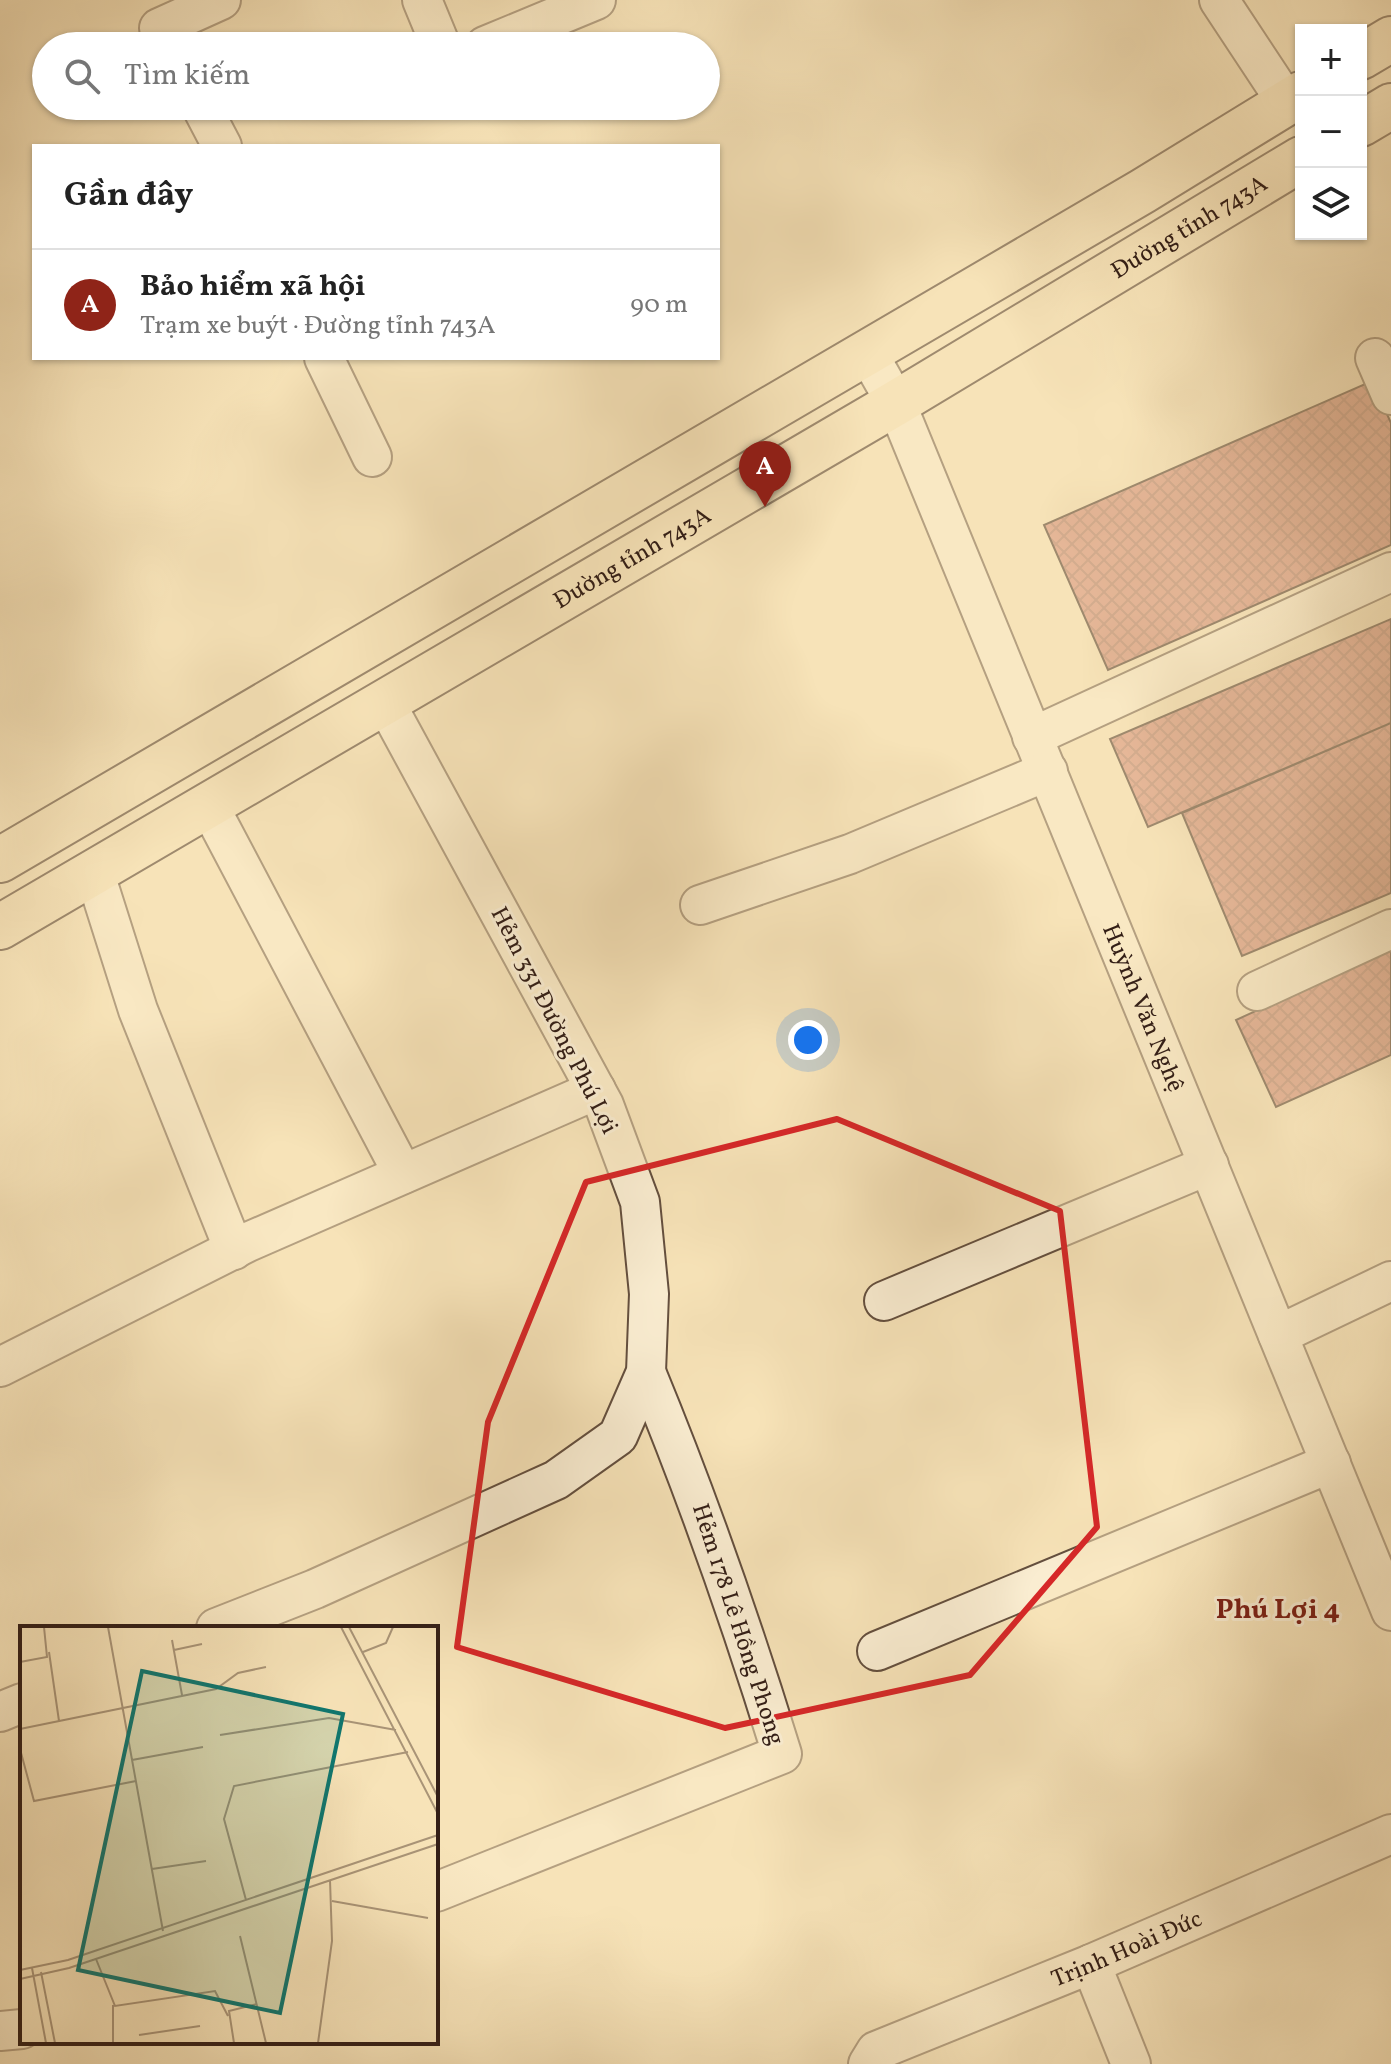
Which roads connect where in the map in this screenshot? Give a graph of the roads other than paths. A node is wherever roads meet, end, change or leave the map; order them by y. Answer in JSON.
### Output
{"nodes":[{"id":1,"x":221,"y":0,"type":"edge"},
{"id":2,"x":422,"y":0,"type":"edge"},
{"id":3,"x":596,"y":0,"type":"edge"},
{"id":4,"x":1219,"y":0,"type":"edge"},
{"id":5,"x":158,"y":25,"type":"edge"},
{"id":6,"x":435,"y":32,"type":"edge"},
{"id":7,"x":519,"y":32,"type":"edge"},
{"id":8,"x":1391,"y":39,"type":"edge"},
{"id":9,"x":1367,"y":53,"type":"edge"},
{"id":10,"x":1294,"y":98,"type":"edge"},
{"id":11,"x":1391,"y":106,"type":"edge"},
{"id":12,"x":208,"y":120,"type":"edge"},
{"id":13,"x":1367,"y":120,"type":"edge"},
{"id":14,"x":221,"y":144,"type":"edge"},
{"id":15,"x":1295,"y":163,"type":"edge"},
{"id":16,"x":867,"y":352,"type":"junction"},
{"id":17,"x":1375,"y":358,"type":"dead end"},
{"id":18,"x":325,"y":360,"type":"edge"},
{"id":19,"x":1391,"y":395,"type":"edge"},
{"id":20,"x":896,"y":403,"type":"junction"},
{"id":21,"x":372,"y":457,"type":"dead end"},
{"id":22,"x":1391,"y":572,"type":"edge"},
{"id":23,"x":385,"y":702,"type":"junction"},
{"id":24,"x":1032,"y":737,"type":"junction"},
{"id":25,"x":1048,"y":771,"type":"junction"},
{"id":26,"x":208,"y":804,"type":"junction"},
{"id":27,"x":0,"y":860,"type":"edge"},
{"id":28,"x":94,"y":871,"type":"junction"},
{"id":29,"x":700,"y":905,"type":"dead end"},
{"id":30,"x":0,"y":927,"type":"edge"},
{"id":31,"x":1391,"y":929,"type":"edge"},
{"id":32,"x":1257,"y":991,"type":"dead end"},
{"id":33,"x":596,"y":1090,"type":"junction"},
{"id":34,"x":1209,"y":1165,"type":"junction"},
{"id":35,"x":403,"y":1174,"type":"junction"},
{"id":36,"x":234,"y":1250,"type":"junction"},
{"id":37,"x":1391,"y":1281,"type":"edge"},
{"id":38,"x":884,"y":1301,"type":"dead end"},
{"id":39,"x":1278,"y":1335,"type":"junction"},
{"id":40,"x":0,"y":1367,"type":"edge"},
{"id":41,"x":646,"y":1372,"type":"junction"},
{"id":42,"x":1331,"y":1463,"type":"junction"},
{"id":43,"x":1391,"y":1611,"type":"edge"},
{"id":44,"x":221,"y":1626,"type":"edge"},
{"id":45,"x":877,"y":1651,"type":"dead end"},
{"id":46,"x":20,"y":1704,"type":"edge"},
{"id":47,"x":0,"y":1712,"type":"edge"},
{"id":48,"x":1391,"y":1834,"type":"edge"},
{"id":49,"x":438,"y":1891,"type":"edge"},
{"id":50,"x":1091,"y":1964,"type":"junction"},
{"id":51,"x":20,"y":2029,"type":"edge"},
{"id":52,"x":0,"y":2031,"type":"edge"},
{"id":53,"x":868,"y":2064,"type":"edge"},
{"id":54,"x":1131,"y":2064,"type":"edge"}],
"edges":[{"from":1,"to":5,"type":"street"},
{"from":2,"to":6,"type":"street"},
{"from":3,"to":7,"type":"street"},
{"from":4,"to":10,"type":"street"},
{"from":8,"to":9,"type":"main road"},
{"from":10,"to":16,"type":"main road"},
{"from":11,"to":13,"type":"main road"},
{"from":12,"to":14,"type":"street"},
{"from":15,"to":20,"type":"main road","name":"Đường tỉnh 743A"},
{"from":16,"to":20,"type":"street","name":"Huỳnh Văn Nghệ"},
{"from":16,"to":27,"type":"main road"},
{"from":17,"to":19,"type":"street"},
{"from":18,"to":21,"type":"street"},
{"from":20,"to":23,"type":"main road","name":"Đường tỉnh 743A"},
{"from":20,"to":24,"type":"street","name":"Huỳnh Văn Nghệ"},
{"from":22,"to":24,"type":"street"},
{"from":23,"to":26,"type":"main road","name":"Đường tỉnh 743A"},
{"from":23,"to":33,"type":"street","name":"Hẻm 331 Đường Phú Lợi"},
{"from":24,"to":25,"type":"street","name":"Huỳnh Văn Nghệ"},
{"from":25,"to":29,"type":"street"},
{"from":25,"to":34,"type":"street","name":"Huỳnh Văn Nghệ"},
{"from":26,"to":28,"type":"main road","name":"Đường tỉnh 743A"},
{"from":26,"to":35,"type":"street"},
{"from":28,"to":30,"type":"main road","name":"Đường tỉnh 743A"},
{"from":28,"to":36,"type":"street"},
{"from":31,"to":32,"type":"street"},
{"from":33,"to":35,"type":"street"},
{"from":33,"to":41,"type":"street","name":"Hẻm 331 Đường Phú Lợi"},
{"from":34,"to":38,"type":"street"},
{"from":34,"to":39,"type":"street","name":"Huỳnh Văn Nghệ"},
{"from":35,"to":36,"type":"street"},
{"from":36,"to":40,"type":"street"},
{"from":37,"to":39,"type":"street"},
{"from":39,"to":42,"type":"street","name":"Huỳnh Văn Nghệ"},
{"from":41,"to":44,"type":"street","name":"Hẻm 331 Đường Phú Lợi"},
{"from":41,"to":49,"type":"street","name":"Hẻm 178 Lê Hồng Phong"},
{"from":42,"to":43,"type":"street","name":"Huỳnh Văn Nghệ"},
{"from":42,"to":45,"type":"street"},
{"from":46,"to":47,"type":"street"},
{"from":48,"to":50,"type":"street","name":"Trịnh Hoài Đức"},
{"from":50,"to":53,"type":"street","name":"Trịnh Hoài Đức"},
{"from":50,"to":54,"type":"street"},
{"from":51,"to":52,"type":"street"}]}
